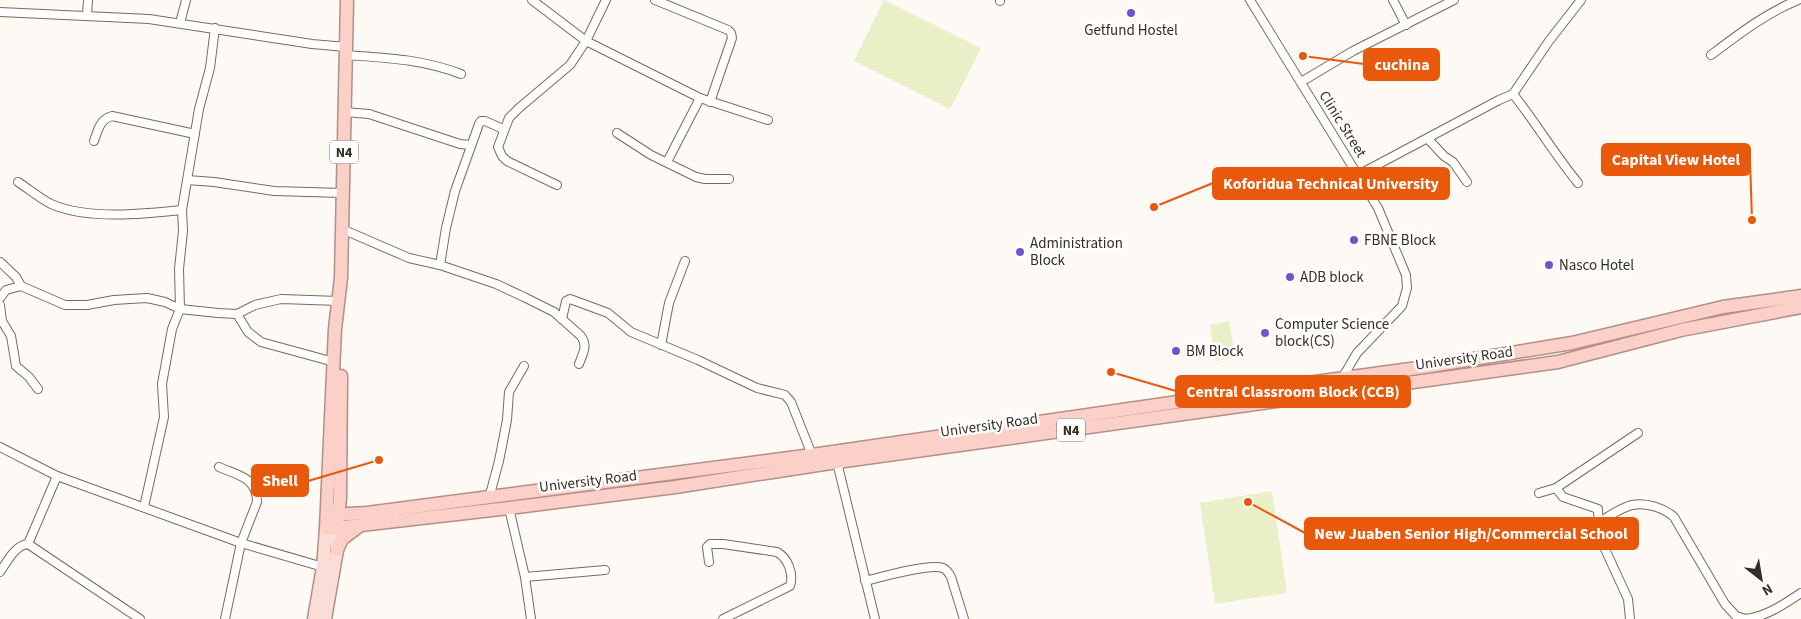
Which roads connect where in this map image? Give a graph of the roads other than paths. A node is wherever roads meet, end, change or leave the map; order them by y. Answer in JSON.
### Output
{"nodes":[{"id":1,"x":88,"y":0,"type":"edge"},
{"id":2,"x":186,"y":0,"type":"edge"},
{"id":3,"x":347,"y":0,"type":"edge"},
{"id":4,"x":532,"y":0,"type":"edge"},
{"id":5,"x":606,"y":0,"type":"edge"},
{"id":6,"x":655,"y":0,"type":"edge"},
{"id":7,"x":1393,"y":0,"type":"edge"},
{"id":8,"x":1454,"y":0,"type":"edge"},
{"id":9,"x":1581,"y":0,"type":"edge"},
{"id":10,"x":1798,"y":0,"type":"edge"},
{"id":11,"x":1253,"y":2,"type":"edge"},
{"id":12,"x":0,"y":12,"type":"edge"},
{"id":13,"x":87,"y":15,"type":"junction"},
{"id":14,"x":180,"y":23,"type":"junction"},
{"id":15,"x":1406,"y":25,"type":"junction"},
{"id":16,"x":215,"y":28,"type":"junction"},
{"id":17,"x":586,"y":41,"type":"junction"},
{"id":18,"x":346,"y":51,"type":"junction"},
{"id":19,"x":1710,"y":55,"type":"dead end"},
{"id":20,"x":461,"y":74,"type":"dead end"},
{"id":21,"x":1301,"y":82,"type":"junction"},
{"id":22,"x":1513,"y":94,"type":"junction"},
{"id":23,"x":700,"y":98,"type":"junction"},
{"id":24,"x":710,"y":102,"type":"junction"},
{"id":25,"x":345,"y":112,"type":"junction"},
{"id":26,"x":768,"y":120,"type":"dead end"},
{"id":27,"x":504,"y":130,"type":"junction"},
{"id":28,"x":617,"y":133,"type":"dead end"},
{"id":29,"x":195,"y":134,"type":"junction"},
{"id":30,"x":1428,"y":139,"type":"junction"},
{"id":31,"x":94,"y":141,"type":"dead end"},
{"id":32,"x":471,"y":145,"type":"junction"},
{"id":33,"x":667,"y":162,"type":"junction"},
{"id":34,"x":1358,"y":175,"type":"junction"},
{"id":35,"x":729,"y":179,"type":"dead end"},
{"id":36,"x":186,"y":180,"type":"junction"},
{"id":37,"x":18,"y":182,"type":"dead end"},
{"id":38,"x":1467,"y":182,"type":"dead end"},
{"id":39,"x":1578,"y":183,"type":"dead end"},
{"id":40,"x":557,"y":185,"type":"dead end"},
{"id":41,"x":343,"y":193,"type":"junction"},
{"id":42,"x":182,"y":210,"type":"junction"},
{"id":43,"x":342,"y":229,"type":"junction"},
{"id":44,"x":685,"y":261,"type":"dead end"},
{"id":45,"x":0,"y":262,"type":"edge"},
{"id":46,"x":440,"y":265,"type":"junction"},
{"id":47,"x":21,"y":286,"type":"junction"},
{"id":48,"x":1801,"y":296,"type":"edge"},
{"id":49,"x":0,"y":298,"type":"edge"},
{"id":50,"x":339,"y":302,"type":"junction"},
{"id":51,"x":0,"y":305,"type":"edge"},
{"id":52,"x":1801,"y":307,"type":"edge"},
{"id":53,"x":180,"y":309,"type":"junction"},
{"id":54,"x":237,"y":314,"type":"junction"},
{"id":55,"x":562,"y":319,"type":"junction"},
{"id":56,"x":1,"y":321,"type":"edge"},
{"id":57,"x":661,"y":345,"type":"junction"},
{"id":58,"x":334,"y":362,"type":"junction"},
{"id":59,"x":579,"y":364,"type":"dead end"},
{"id":60,"x":524,"y":366,"type":"dead end"},
{"id":61,"x":1341,"y":378,"type":"junction"},
{"id":62,"x":38,"y":389,"type":"dead end"},
{"id":63,"x":1334,"y":392,"type":"junction"},
{"id":64,"x":1638,"y":433,"type":"dead end"},
{"id":65,"x":0,"y":446,"type":"edge"},
{"id":66,"x":812,"y":455,"type":"junction"},
{"id":67,"x":836,"y":462,"type":"junction"},
{"id":68,"x":219,"y":468,"type":"dead end"},
{"id":69,"x":57,"y":476,"type":"junction"},
{"id":70,"x":1556,"y":488,"type":"junction"},
{"id":71,"x":1539,"y":493,"type":"dead end"},
{"id":72,"x":489,"y":498,"type":"junction"},
{"id":73,"x":340,"y":499,"type":"junction"},
{"id":74,"x":144,"y":507,"type":"junction"},
{"id":75,"x":508,"y":508,"type":"junction"},
{"id":76,"x":367,"y":513,"type":"junction"},
{"id":77,"x":332,"y":522,"type":"junction"},
{"id":78,"x":1599,"y":522,"type":"junction"},
{"id":79,"x":359,"y":526,"type":"junction"},
{"id":80,"x":241,"y":543,"type":"junction"},
{"id":81,"x":28,"y":544,"type":"junction"},
{"id":82,"x":337,"y":550,"type":"junction"},
{"id":83,"x":709,"y":562,"type":"dead end"},
{"id":84,"x":1,"y":567,"type":"edge"},
{"id":85,"x":323,"y":567,"type":"junction"},
{"id":86,"x":605,"y":570,"type":"dead end"},
{"id":87,"x":525,"y":577,"type":"junction"},
{"id":88,"x":865,"y":581,"type":"junction"},
{"id":89,"x":1801,"y":593,"type":"edge"},
{"id":90,"x":140,"y":619,"type":"edge"},
{"id":91,"x":225,"y":619,"type":"edge"},
{"id":92,"x":314,"y":619,"type":"edge"},
{"id":93,"x":325,"y":619,"type":"edge"},
{"id":94,"x":530,"y":619,"type":"edge"},
{"id":95,"x":723,"y":619,"type":"edge"},
{"id":96,"x":875,"y":619,"type":"edge"},
{"id":97,"x":964,"y":619,"type":"edge"},
{"id":98,"x":1630,"y":619,"type":"edge"},
{"id":99,"x":1746,"y":619,"type":"edge"}],
"edges":[{"from":1,"to":13,"type":"street"},
{"from":2,"to":14,"type":"street"},
{"from":3,"to":18,"type":"highway","number":"N4"},
{"from":4,"to":17,"type":"street"},
{"from":5,"to":17,"type":"street"},
{"from":6,"to":24,"type":"street"},
{"from":7,"to":15,"type":"street"},
{"from":8,"to":15,"type":"street"},
{"from":9,"to":22,"type":"street"},
{"from":10,"to":19,"type":"street"},
{"from":11,"to":21,"type":"street","name":"Clinic Street"},
{"from":12,"to":13,"type":"street"},
{"from":13,"to":14,"type":"street"},
{"from":14,"to":16,"type":"street"},
{"from":15,"to":21,"type":"street"},
{"from":16,"to":18,"type":"street"},
{"from":16,"to":29,"type":"street"},
{"from":17,"to":23,"type":"street"},
{"from":17,"to":27,"type":"street"},
{"from":18,"to":20,"type":"street"},
{"from":18,"to":25,"type":"highway","number":"N4"},
{"from":21,"to":34,"type":"street","name":"Clinic Street"},
{"from":22,"to":30,"type":"street"},
{"from":22,"to":39,"type":"street"},
{"from":23,"to":24,"type":"street"},
{"from":23,"to":33,"type":"street"},
{"from":24,"to":26,"type":"street"},
{"from":25,"to":32,"type":"street"},
{"from":25,"to":41,"type":"highway","number":"N4"},
{"from":27,"to":32,"type":"street"},
{"from":27,"to":40,"type":"street"},
{"from":28,"to":33,"type":"street"},
{"from":29,"to":31,"type":"street"},
{"from":29,"to":36,"type":"street"},
{"from":30,"to":34,"type":"street"},
{"from":30,"to":38,"type":"street"},
{"from":32,"to":46,"type":"street"},
{"from":33,"to":35,"type":"street"},
{"from":34,"to":61,"type":"street","name":"Clinic Street"},
{"from":36,"to":41,"type":"street"},
{"from":36,"to":42,"type":"street"},
{"from":37,"to":42,"type":"street"},
{"from":41,"to":43,"type":"highway","number":"N4"},
{"from":42,"to":53,"type":"street"},
{"from":43,"to":46,"type":"street"},
{"from":43,"to":50,"type":"highway","number":"N4"},
{"from":44,"to":57,"type":"street"},
{"from":45,"to":47,"type":"street"},
{"from":46,"to":55,"type":"street"},
{"from":47,"to":49,"type":"street"},
{"from":47,"to":53,"type":"street"},
{"from":48,"to":61,"type":"highway","name":"University Road","number":"N4"},
{"from":50,"to":54,"type":"street"},
{"from":50,"to":58,"type":"highway","number":"N4"},
{"from":50,"to":73,"type":"highway","number":"N4"},
{"from":51,"to":56,"type":"street"},
{"from":52,"to":63,"type":"highway","name":"University Road","number":"N4"},
{"from":53,"to":54,"type":"street"},
{"from":53,"to":74,"type":"street"},
{"from":54,"to":58,"type":"street"},
{"from":55,"to":57,"type":"street"},
{"from":55,"to":59,"type":"street"},
{"from":56,"to":62,"type":"street"},
{"from":57,"to":66,"type":"street"},
{"from":58,"to":77,"type":"highway","number":"N4"},
{"from":60,"to":72,"type":"street"},
{"from":61,"to":63,"type":"street","name":"Clinic Street"},
{"from":61,"to":66,"type":"highway","name":"University Road","number":"N4"},
{"from":63,"to":67,"type":"highway","name":"University Road","number":"N4"},
{"from":64,"to":70,"type":"street"},
{"from":65,"to":69,"type":"street"},
{"from":66,"to":72,"type":"highway","name":"University Road","number":"N4"},
{"from":67,"to":75,"type":"highway","name":"University Road","number":"N4"},
{"from":67,"to":88,"type":"street"},
{"from":68,"to":80,"type":"street"},
{"from":69,"to":74,"type":"street"},
{"from":69,"to":81,"type":"street"},
{"from":70,"to":71,"type":"street"},
{"from":70,"to":78,"type":"street"},
{"from":72,"to":76,"type":"highway","name":"University Road","number":"N4"},
{"from":73,"to":76,"type":"highway"},
{"from":73,"to":77,"type":"highway","number":"N4"},
{"from":74,"to":80,"type":"street"},
{"from":75,"to":79,"type":"highway","name":"University Road","number":"N4"},
{"from":75,"to":87,"type":"street"},
{"from":76,"to":77,"type":"highway","name":"University Road","number":"N4"},
{"from":77,"to":79,"type":"highway","name":"University Road","number":"N4"},
{"from":77,"to":82,"type":"main road"},
{"from":77,"to":85,"type":"main road"},
{"from":78,"to":98,"type":"street"},
{"from":78,"to":99,"type":"street"},
{"from":79,"to":82,"type":"highway"},
{"from":80,"to":85,"type":"street"},
{"from":80,"to":91,"type":"street"},
{"from":81,"to":84,"type":"street"},
{"from":81,"to":90,"type":"street"},
{"from":82,"to":93,"type":"main road"},
{"from":83,"to":95,"type":"street"},
{"from":85,"to":92,"type":"main road"},
{"from":86,"to":87,"type":"street"},
{"from":87,"to":94,"type":"street"},
{"from":88,"to":96,"type":"street"},
{"from":88,"to":97,"type":"street"},
{"from":89,"to":99,"type":"street"}]}
